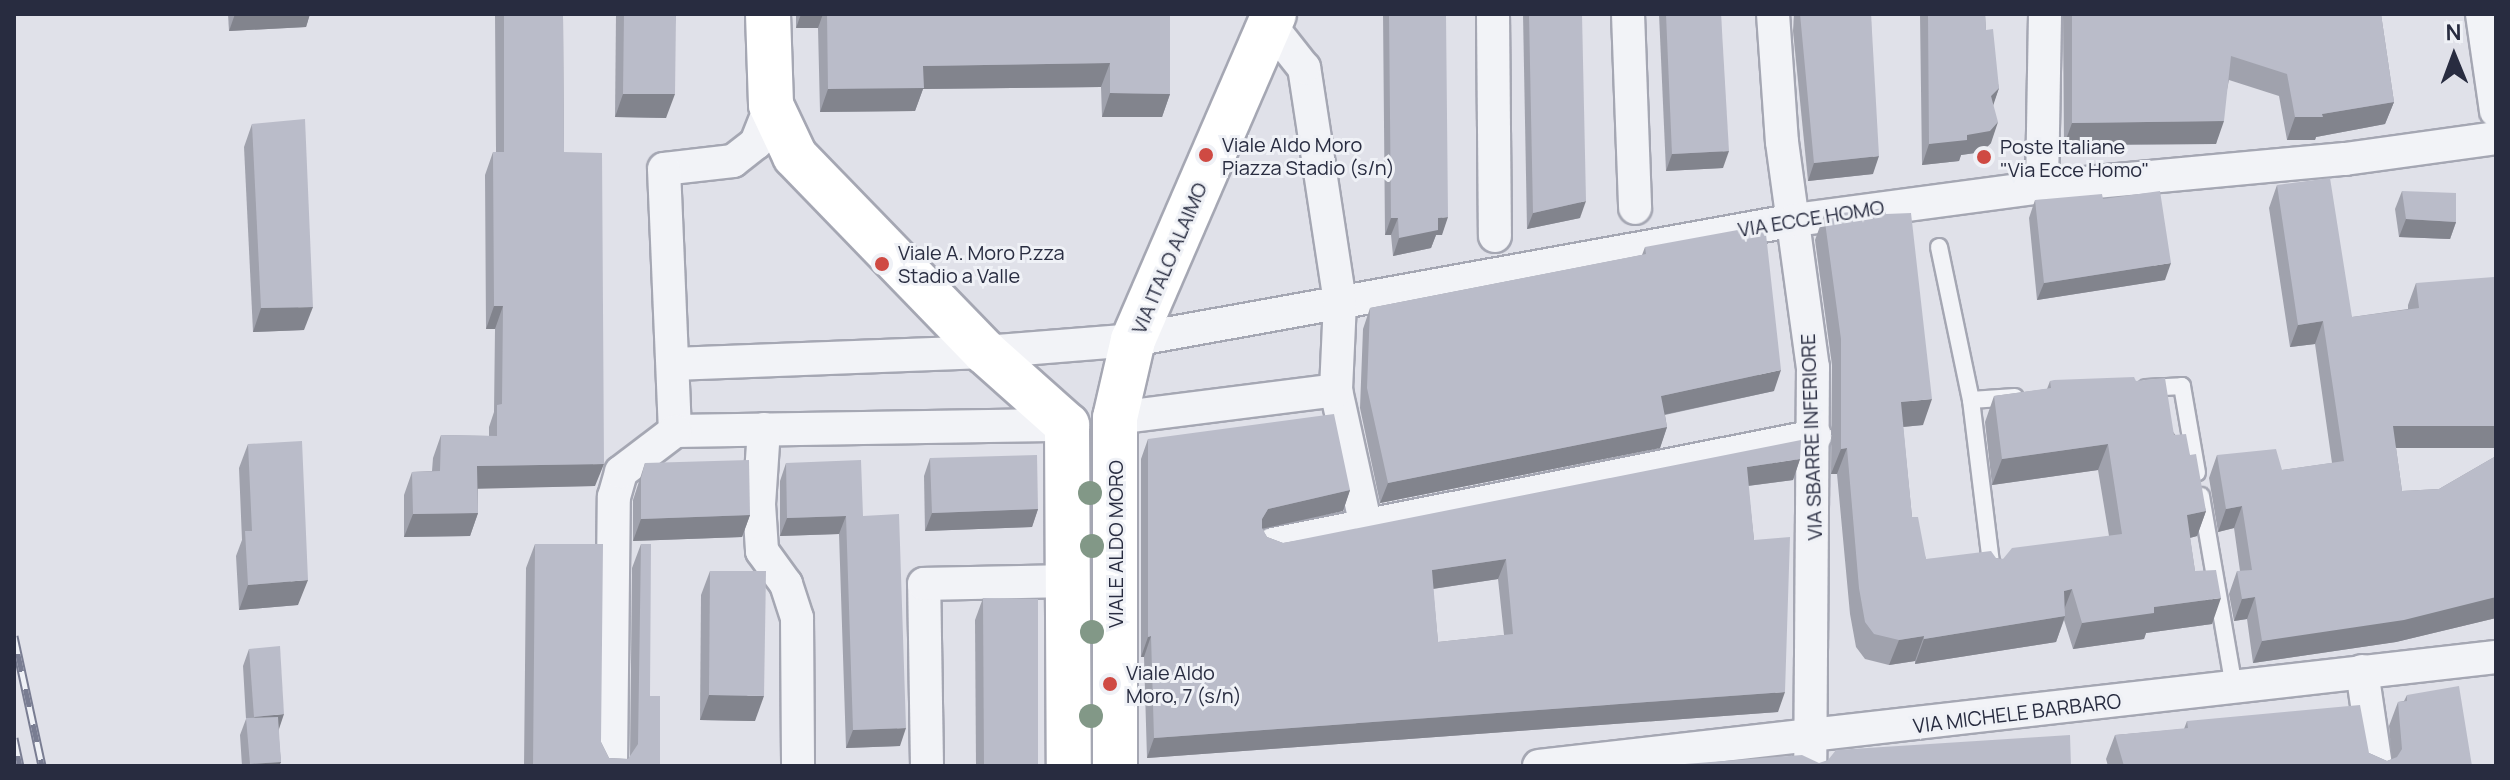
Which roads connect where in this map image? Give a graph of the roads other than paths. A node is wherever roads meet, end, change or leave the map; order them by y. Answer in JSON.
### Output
{"nodes":[{"id":1,"x":768,"y":14,"type":"edge"},
{"id":2,"x":1493,"y":14,"type":"edge"},
{"id":3,"x":1628,"y":14,"type":"edge"},
{"id":4,"x":1773,"y":14,"type":"edge"},
{"id":5,"x":2045,"y":14,"type":"edge"},
{"id":6,"x":2482,"y":14,"type":"edge"},
{"id":7,"x":1272,"y":20,"type":"edge"},
{"id":8,"x":771,"y":105,"type":"junction"},
{"id":9,"x":2496,"y":111,"type":"edge"},
{"id":10,"x":2496,"y":138,"type":"edge"},
{"id":11,"x":2042,"y":187,"type":"junction"},
{"id":12,"x":1635,"y":208,"type":"dead end"},
{"id":13,"x":1795,"y":220,"type":"junction"},
{"id":14,"x":1495,"y":236,"type":"dead end"},
{"id":15,"x":1939,"y":247,"type":"dead end"},
{"id":16,"x":1340,"y":302,"type":"junction"},
{"id":17,"x":1133,"y":340,"type":"junction"},
{"id":18,"x":985,"y":352,"type":"junction"},
{"id":19,"x":673,"y":364,"type":"junction"},
{"id":20,"x":1336,"y":390,"type":"junction"},
{"id":21,"x":2122,"y":390,"type":"edge"},
{"id":22,"x":2031,"y":396,"type":"edge"},
{"id":23,"x":1971,"y":400,"type":"junction"},
{"id":24,"x":1115,"y":418,"type":"junction"},
{"id":25,"x":1067,"y":425,"type":"junction"},
{"id":26,"x":764,"y":429,"type":"junction"},
{"id":27,"x":675,"y":431,"type":"junction"},
{"id":28,"x":1815,"y":436,"type":"junction"},
{"id":29,"x":1366,"y":526,"type":"junction"},
{"id":30,"x":1273,"y":544,"type":"edge"},
{"id":31,"x":1992,"y":574,"type":"edge"},
{"id":32,"x":1068,"y":581,"type":"junction"},
{"id":33,"x":2496,"y":657,"type":"edge"},
{"id":34,"x":2362,"y":671,"type":"junction"},
{"id":35,"x":2234,"y":688,"type":"junction"},
{"id":36,"x":1811,"y":751,"type":"edge"},
{"id":37,"x":611,"y":766,"type":"edge"},
{"id":38,"x":798,"y":766,"type":"edge"},
{"id":39,"x":927,"y":766,"type":"edge"},
{"id":40,"x":1069,"y":766,"type":"edge"},
{"id":41,"x":1115,"y":766,"type":"edge"},
{"id":42,"x":1539,"y":766,"type":"edge"},
{"id":43,"x":2376,"y":766,"type":"edge"}],
"edges":[{"from":1,"to":8,"type":"street"},
{"from":2,"to":14,"type":"street"},
{"from":3,"to":12,"type":"street"},
{"from":4,"to":13,"type":"street","name":"VIA SBARRE INFERIORE"},
{"from":5,"to":11,"type":"street"},
{"from":6,"to":9,"type":"street"},
{"from":7,"to":16,"type":"street"},
{"from":7,"to":17,"type":"street","name":"VIA ITALO ALAIMO"},
{"from":8,"to":18,"type":"street"},
{"from":8,"to":19,"type":"street"},
{"from":10,"to":11,"type":"street","name":"VIA ECCE HOMO"},
{"from":11,"to":13,"type":"street","name":"VIA ECCE HOMO"},
{"from":13,"to":16,"type":"street","name":"VIA ECCE HOMO"},
{"from":13,"to":28,"type":"street","name":"VIA SBARRE INFERIORE"},
{"from":15,"to":23,"type":"lane"},
{"from":16,"to":17,"type":"street","name":"VIA ECCE HOMO"},
{"from":16,"to":20,"type":"street"},
{"from":17,"to":18,"type":"street","name":"VIA ECCE HOMO"},
{"from":17,"to":24,"type":"street","name":"VIA ITALO ALAIMO"},
{"from":18,"to":19,"type":"street","name":"VIA ECCE HOMO"},
{"from":18,"to":25,"type":"street"},
{"from":19,"to":27,"type":"street"},
{"from":20,"to":24,"type":"street"},
{"from":20,"to":29,"type":"street"},
{"from":21,"to":35,"type":"lane"},
{"from":22,"to":23,"type":"lane"},
{"from":23,"to":31,"type":"lane"},
{"from":24,"to":25,"type":"street"},
{"from":24,"to":41,"type":"street","name":"VIALE ALDO MORO"},
{"from":25,"to":26,"type":"street"},
{"from":25,"to":32,"type":"street"},
{"from":26,"to":27,"type":"street"},
{"from":26,"to":38,"type":"street"},
{"from":27,"to":37,"type":"street"},
{"from":28,"to":29,"type":"street"},
{"from":28,"to":36,"type":"street","name":"VIA SBARRE INFERIORE"},
{"from":29,"to":30,"type":"street"},
{"from":32,"to":39,"type":"street"},
{"from":32,"to":40,"type":"street"},
{"from":33,"to":34,"type":"street","name":"VIA MICHELE BARBARO"},
{"from":34,"to":35,"type":"street","name":"VIA MICHELE BARBARO"},
{"from":34,"to":43,"type":"street"},
{"from":35,"to":36,"type":"street","name":"VIA MICHELE BARBARO"},
{"from":36,"to":42,"type":"street","name":"VIA MICHELE BARBARO"}]}
